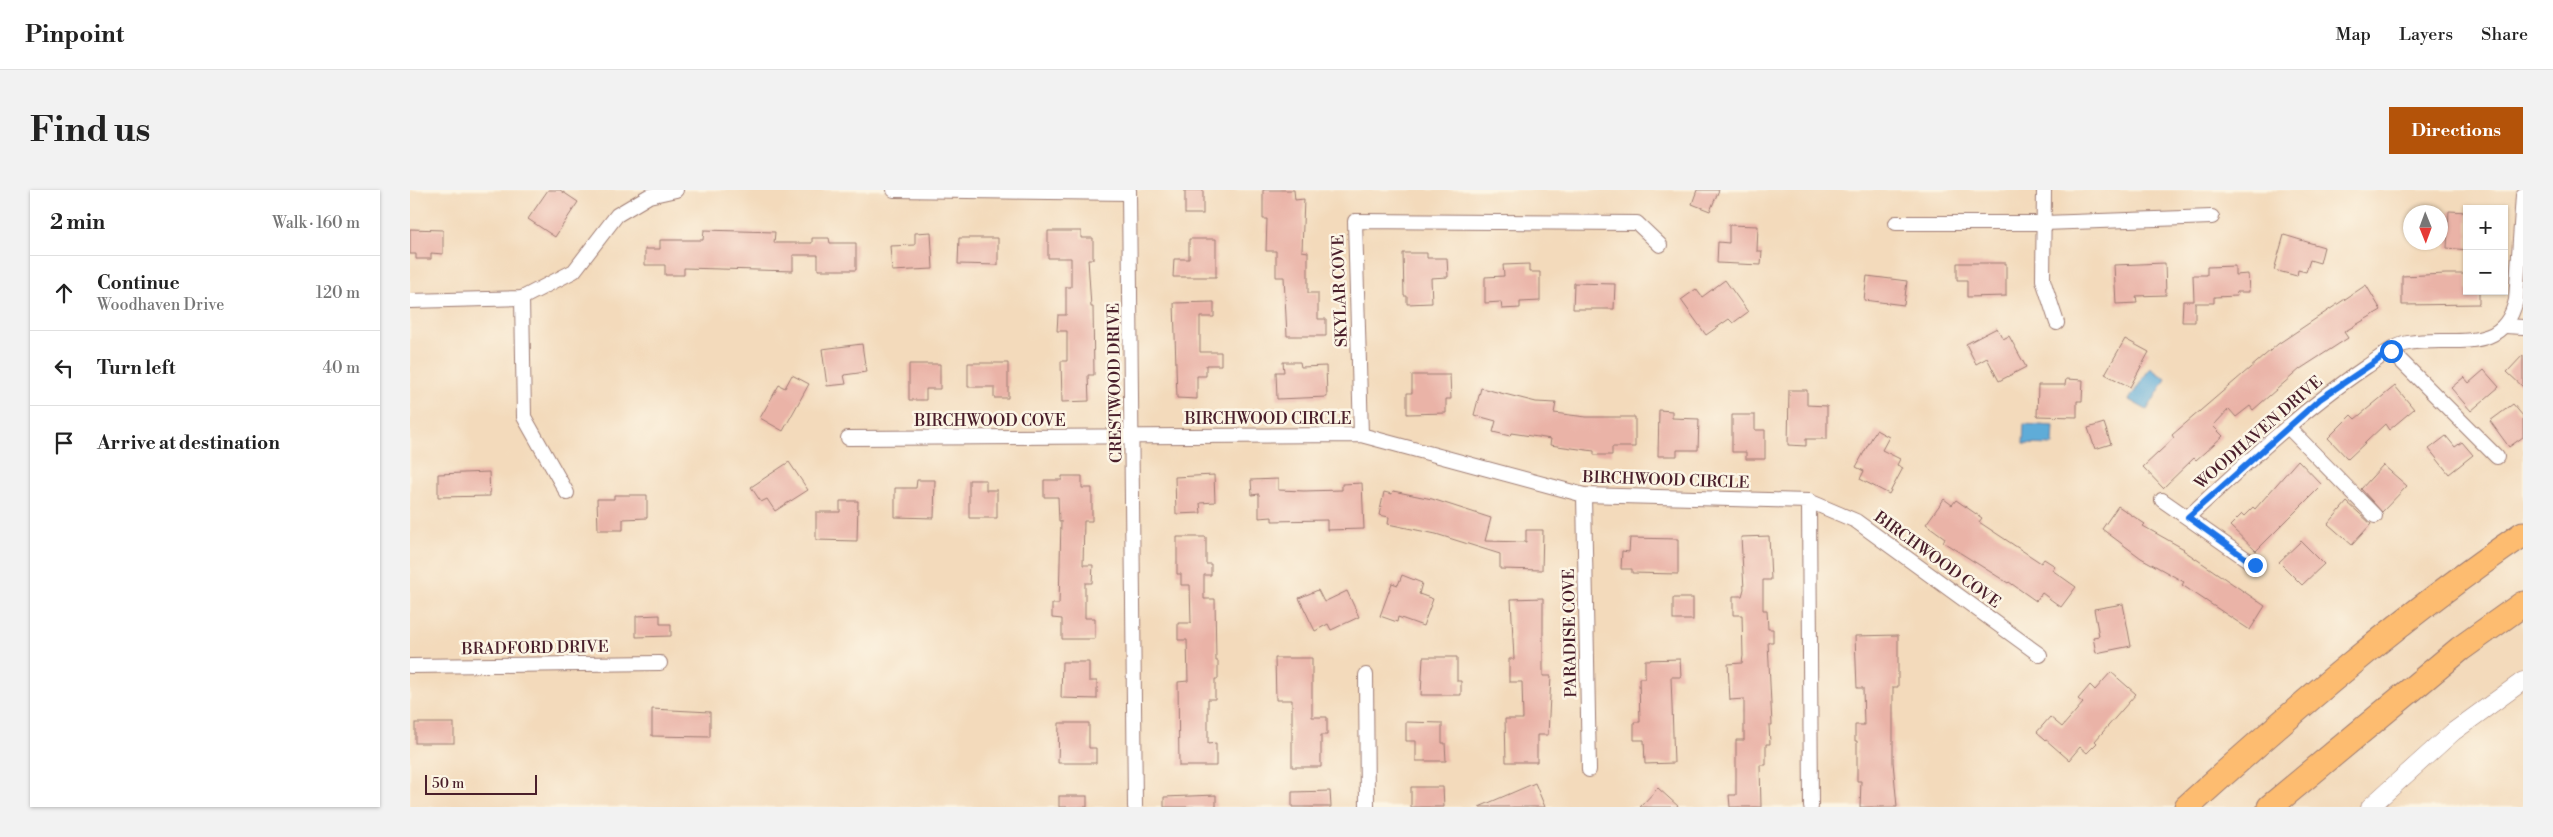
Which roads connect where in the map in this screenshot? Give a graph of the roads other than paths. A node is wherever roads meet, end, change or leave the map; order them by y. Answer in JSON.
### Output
{"nodes":[{"id":1,"x":676,"y":190,"type":"edge"},
{"id":2,"x":894,"y":190,"type":"edge"},
{"id":3,"x":2044,"y":190,"type":"edge"},
{"id":4,"x":1129,"y":191,"type":"edge"},
{"id":5,"x":2523,"y":195,"type":"edge"},
{"id":6,"x":2212,"y":217,"type":"dead end"},
{"id":7,"x":2044,"y":222,"type":"junction"},
{"id":8,"x":1896,"y":223,"type":"dead end"},
{"id":9,"x":1660,"y":246,"type":"dead end"},
{"id":10,"x":522,"y":298,"type":"junction"},
{"id":11,"x":410,"y":301,"type":"edge"},
{"id":12,"x":2057,"y":323,"type":"dead end"},
{"id":13,"x":2505,"y":326,"type":"junction"},
{"id":14,"x":2523,"y":327,"type":"edge"},
{"id":15,"x":2391,"y":351,"type":"junction"},
{"id":16,"x":2288,"y":427,"type":"junction"},
{"id":17,"x":1361,"y":435,"type":"junction"},
{"id":18,"x":1133,"y":436,"type":"junction"},
{"id":19,"x":848,"y":438,"type":"dead end"},
{"id":20,"x":2496,"y":457,"type":"dead end"},
{"id":21,"x":567,"y":493,"type":"dead end"},
{"id":22,"x":1584,"y":495,"type":"junction"},
{"id":23,"x":2162,"y":500,"type":"dead end"},
{"id":24,"x":1809,"y":501,"type":"junction"},
{"id":25,"x":2375,"y":516,"type":"dead end"},
{"id":26,"x":2188,"y":517,"type":"junction"},
{"id":27,"x":2523,"y":534,"type":"edge"},
{"id":28,"x":2255,"y":565,"type":"dead end"},
{"id":29,"x":2523,"y":604,"type":"edge"},
{"id":30,"x":2040,"y":655,"type":"dead end"},
{"id":31,"x":660,"y":663,"type":"dead end"},
{"id":32,"x":410,"y":666,"type":"edge"},
{"id":33,"x":1366,"y":675,"type":"dead end"},
{"id":34,"x":2523,"y":681,"type":"edge"},
{"id":35,"x":1589,"y":770,"type":"dead end"},
{"id":36,"x":1135,"y":807,"type":"edge"},
{"id":37,"x":1367,"y":807,"type":"edge"},
{"id":38,"x":1811,"y":807,"type":"edge"},
{"id":39,"x":2188,"y":807,"type":"edge"},
{"id":40,"x":2270,"y":807,"type":"edge"},
{"id":41,"x":2370,"y":807,"type":"edge"}],
"edges":[{"from":1,"to":10,"type":"street"},
{"from":2,"to":4,"type":"street","name":"CRESTWOOD DRIVE"},
{"from":3,"to":7,"type":"street"},
{"from":4,"to":18,"type":"street","name":"CRESTWOOD DRIVE"},
{"from":5,"to":13,"type":"street"},
{"from":6,"to":7,"type":"street"},
{"from":7,"to":8,"type":"street"},
{"from":7,"to":12,"type":"street"},
{"from":9,"to":17,"type":"street","name":"SKYLAR COVE"},
{"from":10,"to":11,"type":"street"},
{"from":10,"to":21,"type":"street"},
{"from":13,"to":14,"type":"street"},
{"from":13,"to":15,"type":"street","name":"WOODHAVEN DRIVE"},
{"from":15,"to":16,"type":"street","name":"WOODHAVEN DRIVE"},
{"from":15,"to":20,"type":"street"},
{"from":16,"to":25,"type":"street"},
{"from":16,"to":26,"type":"street","name":"WOODHAVEN DRIVE"},
{"from":17,"to":18,"type":"street","name":"BIRCHWOOD CIRCLE"},
{"from":17,"to":22,"type":"street","name":"BIRCHWOOD CIRCLE"},
{"from":18,"to":19,"type":"street","name":"BIRCHWOOD COVE"},
{"from":18,"to":36,"type":"street","name":"CRESTWOOD DRIVE"},
{"from":22,"to":24,"type":"street","name":"BIRCHWOOD CIRCLE"},
{"from":22,"to":35,"type":"street","name":"PARADISE COVE"},
{"from":23,"to":26,"type":"street"},
{"from":24,"to":30,"type":"street","name":"BIRCHWOOD COVE"},
{"from":24,"to":38,"type":"street"},
{"from":26,"to":28,"type":"street"},
{"from":27,"to":39,"type":"highway"},
{"from":29,"to":40,"type":"highway"},
{"from":31,"to":32,"type":"street","name":"BRADFORD DRIVE"},
{"from":33,"to":37,"type":"street"},
{"from":34,"to":41,"type":"street"}]}
